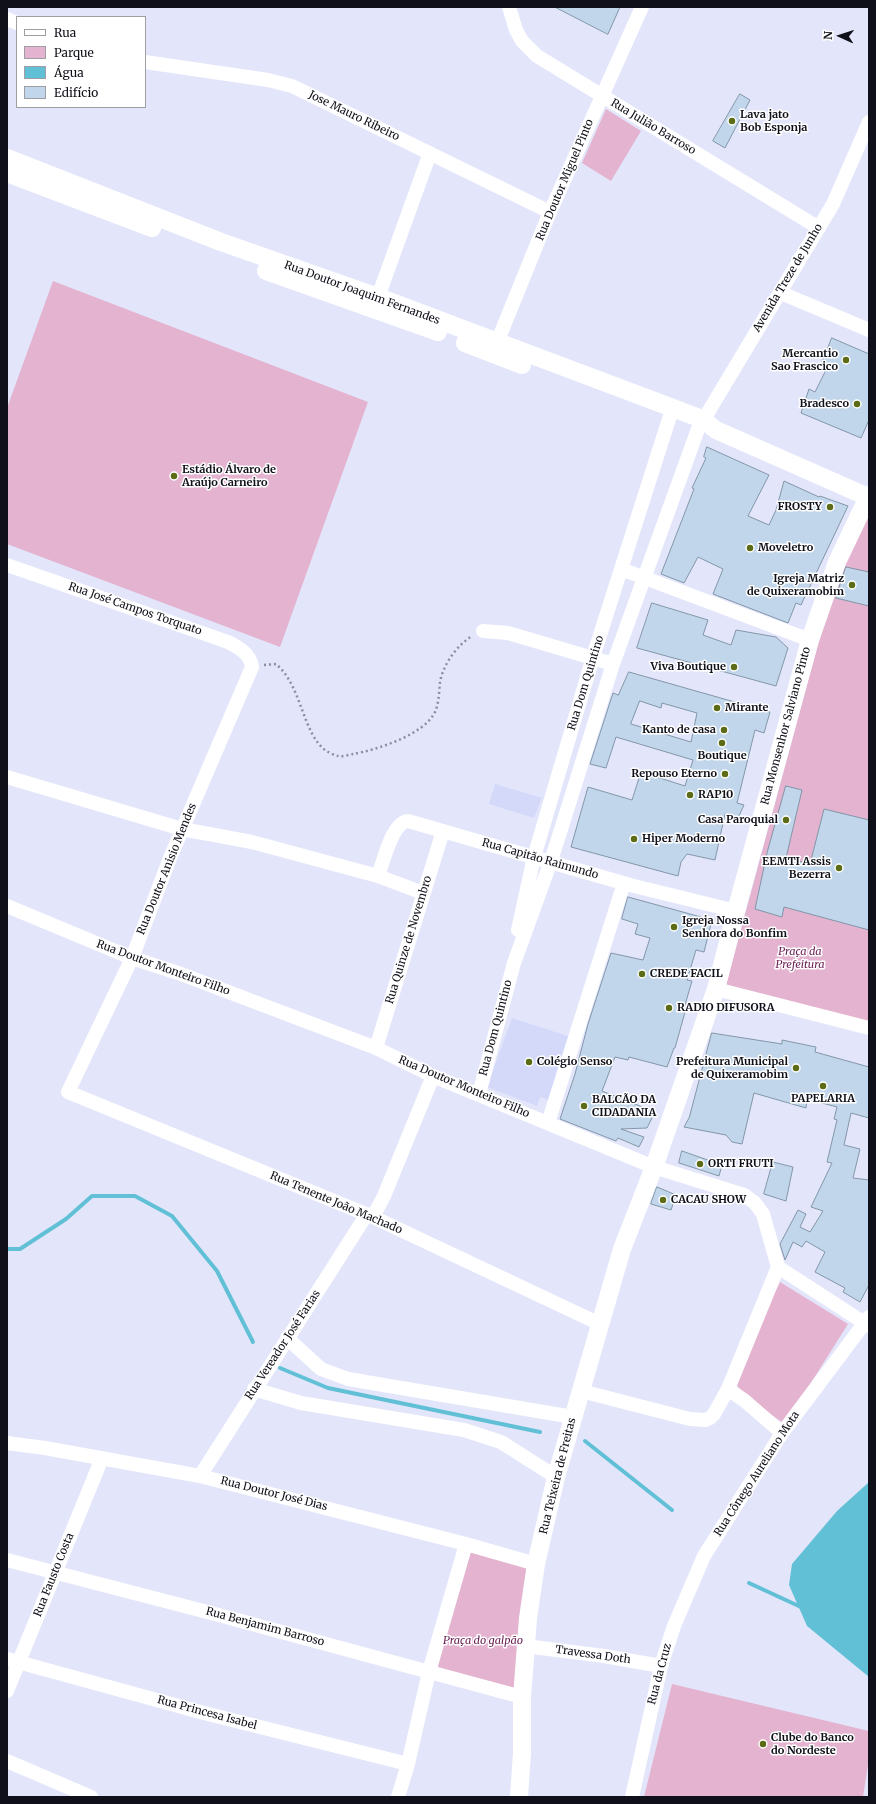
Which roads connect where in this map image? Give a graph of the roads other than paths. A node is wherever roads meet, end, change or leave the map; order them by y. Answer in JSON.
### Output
{"nodes":[{"id":1,"x":509,"y":7,"type":"edge"},
{"id":2,"x":642,"y":7,"type":"edge"},
{"id":3,"x":146,"y":62,"type":"edge"},
{"id":4,"x":602,"y":96,"type":"junction"},
{"id":5,"x":869,"y":122,"type":"edge"},
{"id":6,"x":430,"y":153,"type":"junction"},
{"id":7,"x":8,"y":168,"type":"edge"},
{"id":8,"x":65,"y":188,"type":"junction"},
{"id":9,"x":550,"y":212,"type":"junction"},
{"id":10,"x":819,"y":228,"type":"junction"},
{"id":11,"x":781,"y":293,"type":"junction"},
{"id":12,"x":378,"y":297,"type":"junction"},
{"id":13,"x":869,"y":330,"type":"edge"},
{"id":14,"x":495,"y":348,"type":"junction"},
{"id":15,"x":671,"y":413,"type":"junction"},
{"id":16,"x":705,"y":426,"type":"junction"},
{"id":17,"x":869,"y":496,"type":"edge"},
{"id":18,"x":7,"y":564,"type":"edge"},
{"id":19,"x":621,"y":569,"type":"junction"},
{"id":20,"x":644,"y":577,"type":"junction"},
{"id":21,"x":483,"y":632,"type":"road end"},
{"id":22,"x":810,"y":640,"type":"junction"},
{"id":23,"x":593,"y":657,"type":"junction"},
{"id":24,"x":613,"y":664,"type":"junction"},
{"id":25,"x":252,"y":667,"type":"joint"},
{"id":26,"x":7,"y":777,"type":"edge"},
{"id":27,"x":182,"y":829,"type":"junction"},
{"id":28,"x":443,"y":831,"type":"junction"},
{"id":29,"x":534,"y":856,"type":"junction"},
{"id":30,"x":551,"y":861,"type":"junction"},
{"id":31,"x":378,"y":876,"type":"junction"},
{"id":32,"x":624,"y":883,"type":"junction"},
{"id":33,"x":423,"y":893,"type":"junction"},
{"id":34,"x":7,"y":906,"type":"edge"},
{"id":35,"x":736,"y":911,"type":"junction"},
{"id":36,"x":132,"y":958,"type":"junction"},
{"id":37,"x":514,"y":963,"type":"junction"},
{"id":38,"x":716,"y":989,"type":"junction"},
{"id":39,"x":869,"y":1028,"type":"edge"},
{"id":40,"x":376,"y":1048,"type":"junction"},
{"id":41,"x":433,"y":1076,"type":"junction"},
{"id":42,"x":68,"y":1092,"type":"joint"},
{"id":43,"x":479,"y":1094,"type":"junction"},
{"id":44,"x":548,"y":1123,"type":"junction"},
{"id":45,"x":654,"y":1167,"type":"junction"},
{"id":46,"x":370,"y":1215,"type":"junction"},
{"id":47,"x":778,"y":1268,"type":"junction"},
{"id":48,"x":868,"y":1322,"type":"edge"},
{"id":49,"x":600,"y":1324,"type":"junction"},
{"id":50,"x":287,"y":1338,"type":"junction"},
{"id":51,"x":254,"y":1389,"type":"junction"},
{"id":52,"x":728,"y":1389,"type":"junction"},
{"id":53,"x":581,"y":1391,"type":"junction"},
{"id":54,"x":573,"y":1417,"type":"junction"},
{"id":55,"x":782,"y":1433,"type":"junction"},
{"id":56,"x":7,"y":1443,"type":"edge"},
{"id":57,"x":102,"y":1458,"type":"junction"},
{"id":58,"x":200,"y":1476,"type":"junction"},
{"id":59,"x":556,"y":1477,"type":"junction"},
{"id":60,"x":466,"y":1544,"type":"junction"},
{"id":61,"x":704,"y":1556,"type":"joint"},
{"id":62,"x":7,"y":1560,"type":"edge"},
{"id":63,"x":536,"y":1564,"type":"junction"},
{"id":64,"x":54,"y":1572,"type":"junction"},
{"id":65,"x":525,"y":1646,"type":"junction"},
{"id":66,"x":13,"y":1661,"type":"edge"},
{"id":67,"x":661,"y":1666,"type":"junction"},
{"id":68,"x":429,"y":1672,"type":"junction"},
{"id":69,"x":7,"y":1691,"type":"edge"},
{"id":70,"x":522,"y":1697,"type":"junction"},
{"id":71,"x":7,"y":1761,"type":"edge"},
{"id":72,"x":408,"y":1764,"type":"junction"},
{"id":73,"x":90,"y":1797,"type":"edge"},
{"id":74,"x":398,"y":1797,"type":"edge"},
{"id":75,"x":518,"y":1797,"type":"edge"},
{"id":76,"x":632,"y":1797,"type":"edge"}],
"edges":[{"from":1,"to":4,"type":"street","name":"Rua Julião Barroso"},
{"from":2,"to":4,"type":"street","name":"Rua Doutor Miguel Pinto"},
{"from":3,"to":6,"type":"street","name":"Jose Mauro Ribeiro"},
{"from":4,"to":9,"type":"street","name":"Rua Doutor Miguel Pinto"},
{"from":4,"to":10,"type":"street","name":"Rua Julião Barroso"},
{"from":5,"to":10,"type":"street","name":"Avenida Treze de Junho"},
{"from":6,"to":9,"type":"street","name":"Jose Mauro Ribeiro"},
{"from":6,"to":12,"type":"street"},
{"from":7,"to":8,"type":"street","name":"Rua Doutor Joaquim Fernandes"},
{"from":8,"to":12,"type":"street","name":"Rua Doutor Joaquim Fernandes"},
{"from":8,"to":14,"type":"street","name":"Rua Doutor Joaquim Fernandes"},
{"from":9,"to":14,"type":"street","name":"Rua Doutor Miguel Pinto"},
{"from":10,"to":11,"type":"street","name":"Avenida Treze de Junho"},
{"from":11,"to":13,"type":"street"},
{"from":11,"to":16,"type":"street","name":"Avenida Treze de Junho"},
{"from":12,"to":14,"type":"street","name":"Rua Doutor Joaquim Fernandes"},
{"from":14,"to":15,"type":"street","name":"Rua Doutor Joaquim Fernandes"},
{"from":15,"to":16,"type":"street","name":"Rua Doutor Joaquim Fernandes"},
{"from":15,"to":19,"type":"street","name":"Rua Dom Quintino"},
{"from":16,"to":17,"type":"street","name":"Rua Doutor Joaquim Fernandes"},
{"from":16,"to":20,"type":"street","name":"Rua Dom Quintino"},
{"from":17,"to":22,"type":"street","name":"Rua Monsenhor Salviano Pinto"},
{"from":18,"to":25,"type":"street","name":"Rua José Campos Torquato"},
{"from":19,"to":20,"type":"street"},
{"from":19,"to":23,"type":"street","name":"Rua Dom Quintino"},
{"from":20,"to":22,"type":"street"},
{"from":20,"to":24,"type":"street","name":"Rua Dom Quintino"},
{"from":21,"to":23,"type":"street"},
{"from":22,"to":35,"type":"street","name":"Rua Monsenhor Salviano Pinto"},
{"from":23,"to":24,"type":"street"},
{"from":23,"to":29,"type":"street","name":"Rua Dom Quintino"},
{"from":24,"to":30,"type":"street","name":"Rua Dom Quintino"},
{"from":25,"to":27,"type":"street","name":"Rua Doutor Anisio Mendes"},
{"from":26,"to":27,"type":"street"},
{"from":27,"to":31,"type":"street"},
{"from":27,"to":36,"type":"street","name":"Rua Doutor Anisio Mendes"},
{"from":28,"to":29,"type":"street","name":"Rua Capitão Raimundo"},
{"from":28,"to":31,"type":"street","name":"Rua Capitão Raimundo"},
{"from":28,"to":33,"type":"street","name":"Rua Quinze de Novembro"},
{"from":29,"to":30,"type":"street","name":"Rua Capitão Raimundo"},
{"from":29,"to":37,"type":"street","name":"Rua Dom Quintino"},
{"from":30,"to":32,"type":"street","name":"Rua Capitão Raimundo"},
{"from":30,"to":37,"type":"street","name":"Rua Dom Quintino"},
{"from":31,"to":33,"type":"street"},
{"from":32,"to":35,"type":"street","name":"Rua Capitão Raimundo"},
{"from":32,"to":44,"type":"street"},
{"from":33,"to":40,"type":"street","name":"Rua Quinze de Novembro"},
{"from":34,"to":36,"type":"street","name":"Rua Doutor Monteiro Filho"},
{"from":35,"to":38,"type":"street","name":"Rua Monsenhor Salviano Pinto"},
{"from":36,"to":40,"type":"street","name":"Rua Doutor Monteiro Filho"},
{"from":36,"to":42,"type":"street","name":"Rua Doutor Anisio Mendes"},
{"from":37,"to":43,"type":"street","name":"Rua Dom Quintino"},
{"from":38,"to":39,"type":"street"},
{"from":38,"to":45,"type":"street","name":"Rua Monsenhor Salviano Pinto"},
{"from":40,"to":41,"type":"street","name":"Rua Doutor Monteiro Filho"},
{"from":41,"to":43,"type":"street","name":"Rua Doutor Monteiro Filho"},
{"from":41,"to":46,"type":"street","name":"Rua Vereador José Farias"},
{"from":42,"to":46,"type":"street","name":"Rua Tenente João Machado"},
{"from":43,"to":44,"type":"street","name":"Rua Doutor Monteiro Filho"},
{"from":44,"to":45,"type":"street","name":"Rua Doutor Monteiro Filho"},
{"from":45,"to":47,"type":"street","name":"Rua Doutor Monteiro Filho"},
{"from":45,"to":49,"type":"street","name":"Rua Teixeira de Freitas"},
{"from":46,"to":49,"type":"street","name":"Rua Tenente João Machado"},
{"from":46,"to":50,"type":"street","name":"Rua Vereador José Farias"},
{"from":47,"to":48,"type":"street"},
{"from":47,"to":52,"type":"street"},
{"from":48,"to":55,"type":"street","name":"Rua Cônego Aureliano Mota"},
{"from":49,"to":53,"type":"street","name":"Rua Teixeira de Freitas"},
{"from":50,"to":51,"type":"street","name":"Rua Vereador José Farias"},
{"from":50,"to":54,"type":"street"},
{"from":51,"to":58,"type":"street","name":"Rua Vereador José Farias"},
{"from":51,"to":59,"type":"street"},
{"from":52,"to":53,"type":"street"},
{"from":52,"to":55,"type":"street"},
{"from":53,"to":54,"type":"street","name":"Rua Teixeira de Freitas"},
{"from":54,"to":59,"type":"street","name":"Rua Teixeira de Freitas"},
{"from":55,"to":61,"type":"street","name":"Rua Cônego Aureliano Mota"},
{"from":56,"to":57,"type":"street","name":"Rua Doutor José Dias"},
{"from":57,"to":58,"type":"street","name":"Rua Doutor José Dias"},
{"from":57,"to":64,"type":"street","name":"Rua Fausto Costa"},
{"from":58,"to":60,"type":"street","name":"Rua Doutor José Dias"},
{"from":59,"to":63,"type":"street","name":"Rua Teixeira de Freitas"},
{"from":60,"to":63,"type":"street","name":"Rua Doutor José Dias"},
{"from":60,"to":68,"type":"street"},
{"from":61,"to":67,"type":"street","name":"Rua da Cruz"},
{"from":62,"to":64,"type":"street","name":"Rua Benjamim Barroso"},
{"from":63,"to":65,"type":"street","name":"Rua Teixeira de Freitas"},
{"from":64,"to":66,"type":"street","name":"Rua Fausto Costa"},
{"from":64,"to":68,"type":"street","name":"Rua Benjamim Barroso"},
{"from":65,"to":67,"type":"street","name":"Travessa Doth"},
{"from":65,"to":70,"type":"street","name":"Rua Teixeira de Freitas"},
{"from":66,"to":69,"type":"street","name":"Rua Fausto Costa"},
{"from":66,"to":72,"type":"street","name":"Rua Princesa Isabel"},
{"from":67,"to":76,"type":"street","name":"Rua da Cruz"},
{"from":68,"to":70,"type":"street","name":"Rua Benjamim Barroso"},
{"from":68,"to":72,"type":"street"},
{"from":70,"to":75,"type":"street","name":"Rua Teixeira de Freitas"},
{"from":71,"to":73,"type":"street"},
{"from":72,"to":74,"type":"street"}]}
